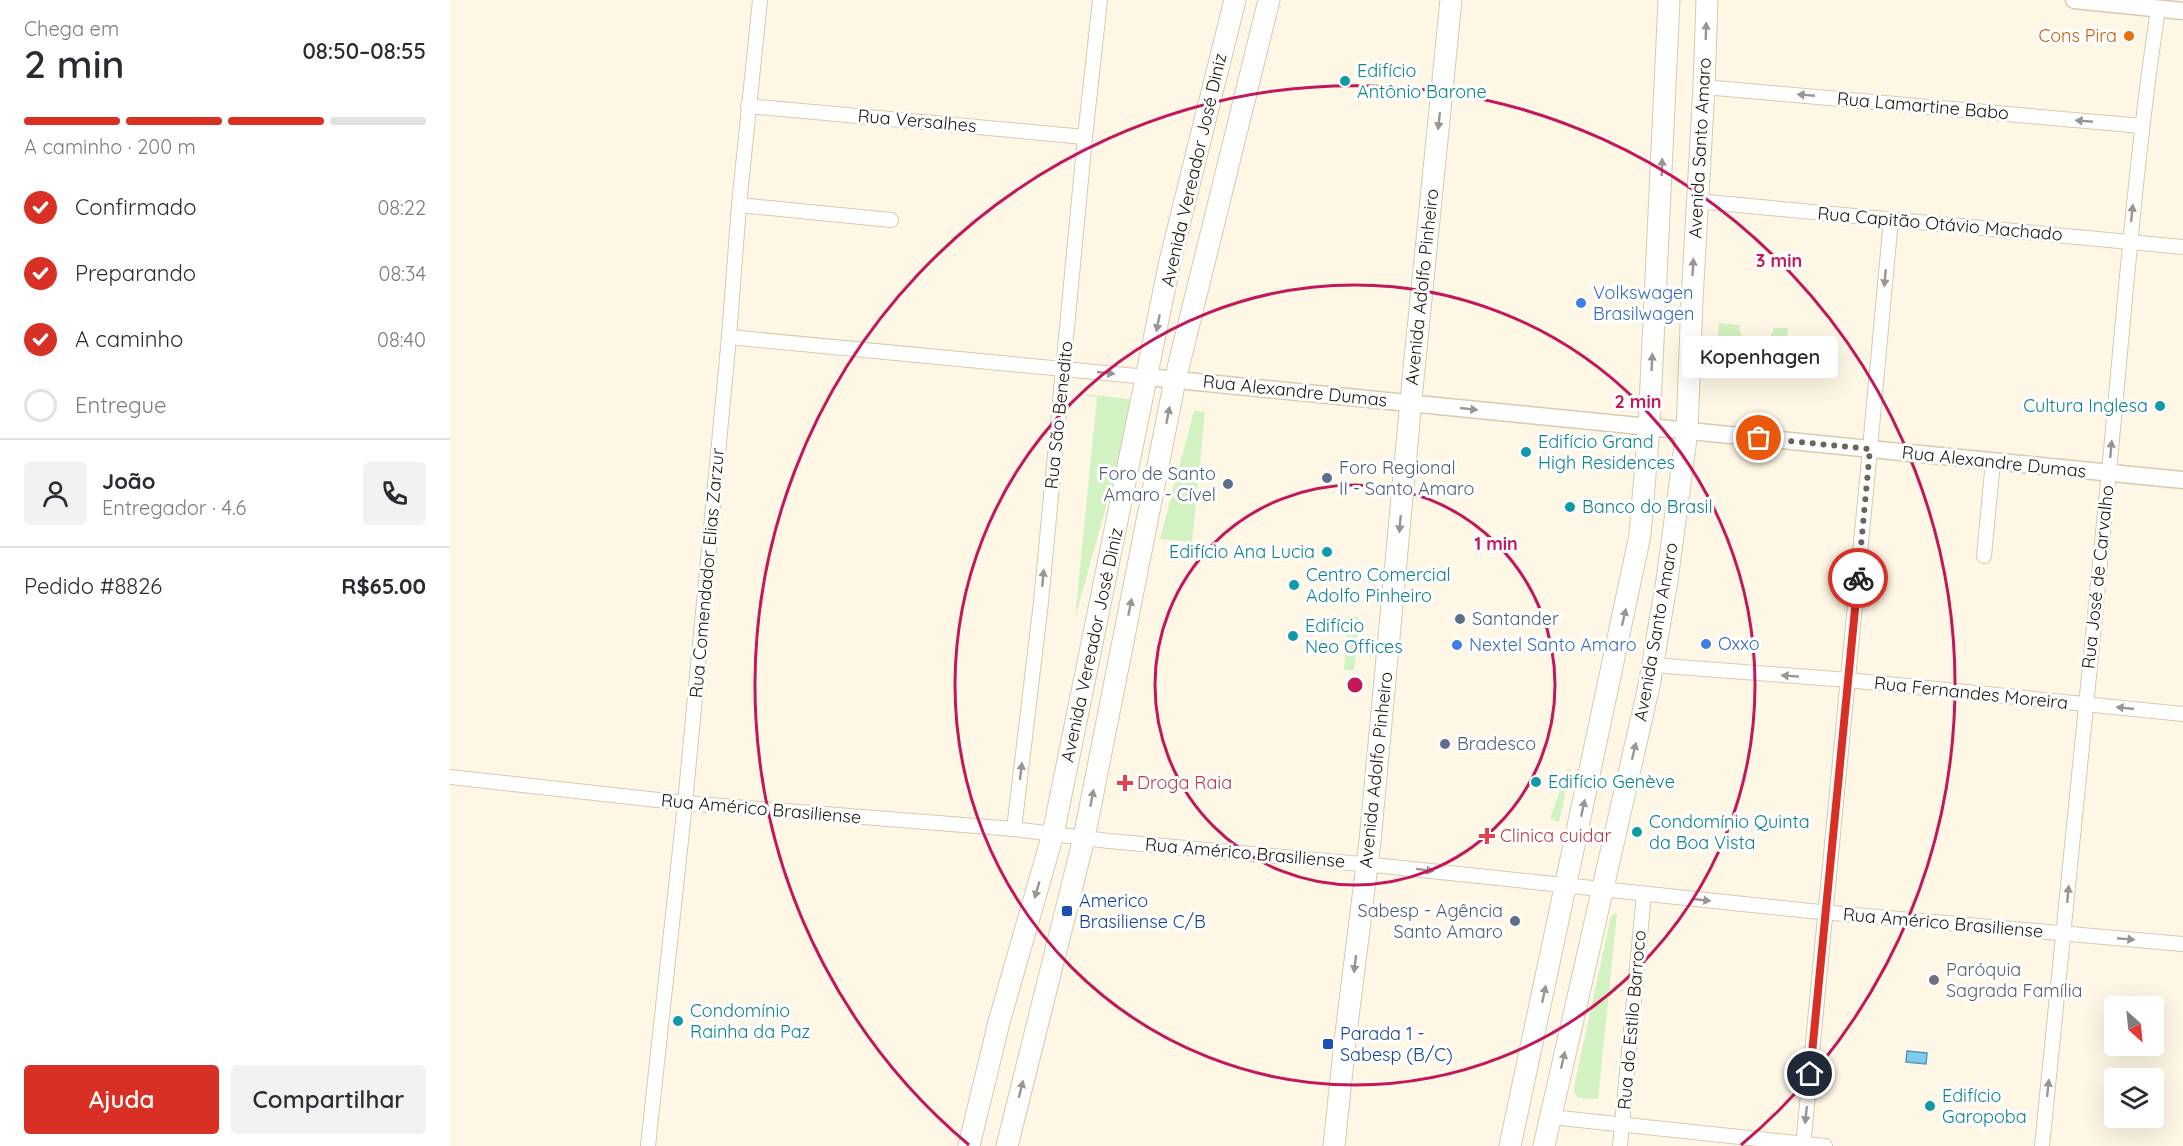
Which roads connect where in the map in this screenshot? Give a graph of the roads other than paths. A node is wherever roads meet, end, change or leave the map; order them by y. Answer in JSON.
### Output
{"nodes":[{"id":1,"x":760,"y":0,"type":"edge"},
{"id":2,"x":1100,"y":0,"type":"edge"},
{"id":3,"x":1235,"y":0,"type":"edge"},
{"id":4,"x":1269,"y":0,"type":"edge"},
{"id":5,"x":1451,"y":0,"type":"edge"},
{"id":6,"x":1669,"y":0,"type":"edge"},
{"id":7,"x":1707,"y":0,"type":"edge"},
{"id":8,"x":2074,"y":0,"type":"edge"},
{"id":9,"x":2158,"y":9,"type":"junction"},
{"id":10,"x":2183,"y":11,"type":"edge"},
{"id":11,"x":1704,"y":87,"type":"junction"},
{"id":12,"x":748,"y":106,"type":"junction"},
{"id":13,"x":2142,"y":126,"type":"junction"},
{"id":14,"x":1085,"y":137,"type":"junction"},
{"id":15,"x":1697,"y":201,"type":"junction"},
{"id":16,"x":739,"y":205,"type":"junction"},
{"id":17,"x":1890,"y":219,"type":"junction"},
{"id":18,"x":891,"y":220,"type":"dead end"},
{"id":19,"x":2129,"y":242,"type":"junction"},
{"id":20,"x":2183,"y":247,"type":"edge"},
{"id":21,"x":729,"y":337,"type":"junction"},
{"id":22,"x":1064,"y":369,"type":"junction"},
{"id":23,"x":1147,"y":377,"type":"junction"},
{"id":24,"x":1175,"y":380,"type":"junction"},
{"id":25,"x":1411,"y":403,"type":"junction"},
{"id":26,"x":1649,"y":427,"type":"junction"},
{"id":27,"x":1687,"y":431,"type":"junction"},
{"id":28,"x":1870,"y":449,"type":"junction"},
{"id":29,"x":1993,"y":461,"type":"junction"},
{"id":30,"x":2109,"y":474,"type":"junction"},
{"id":31,"x":2183,"y":480,"type":"edge"},
{"id":32,"x":1984,"y":556,"type":"dead end"},
{"id":33,"x":1652,"y":665,"type":"junction"},
{"id":34,"x":1848,"y":680,"type":"junction"},
{"id":35,"x":2086,"y":704,"type":"junction"},
{"id":36,"x":2183,"y":714,"type":"edge"},
{"id":37,"x":450,"y":777,"type":"edge"},
{"id":38,"x":685,"y":803,"type":"junction"},
{"id":39,"x":1014,"y":830,"type":"junction"},
{"id":40,"x":1053,"y":834,"type":"junction"},
{"id":41,"x":1084,"y":838,"type":"junction"},
{"id":42,"x":1367,"y":864,"type":"junction"},
{"id":43,"x":1567,"y":886,"type":"junction"},
{"id":44,"x":1603,"y":890,"type":"junction"},
{"id":45,"x":1644,"y":894,"type":"junction"},
{"id":46,"x":1826,"y":912,"type":"junction"},
{"id":47,"x":2064,"y":934,"type":"junction"},
{"id":48,"x":2183,"y":944,"type":"edge"},
{"id":49,"x":1517,"y":1112,"type":"junction"},
{"id":50,"x":1551,"y":1117,"type":"junction"},
{"id":51,"x":1623,"y":1125,"type":"junction"},
{"id":52,"x":1803,"y":1145,"type":"edge"},
{"id":53,"x":648,"y":1146,"type":"edge"},
{"id":54,"x":969,"y":1146,"type":"edge"},
{"id":55,"x":1007,"y":1146,"type":"edge"},
{"id":56,"x":1334,"y":1146,"type":"edge"},
{"id":57,"x":1510,"y":1146,"type":"edge"},
{"id":58,"x":1544,"y":1146,"type":"edge"},
{"id":59,"x":1620,"y":1146,"type":"edge"},
{"id":60,"x":1826,"y":1146,"type":"edge"},
{"id":61,"x":2042,"y":1146,"type":"edge"}],
"edges":[{"from":1,"to":12,"type":"street","name":"Rua Comendador Elias Zarzur"},
{"from":2,"to":14,"type":"street","name":"Rua São Benedito"},
{"from":3,"to":23,"type":"main road","name":"Avenida Vereador José Diniz","one_way":true},
{"from":4,"to":24,"type":"main road","name":"Avenida Vereador José Diniz"},
{"from":5,"to":25,"type":"main road","name":"Avenida Adolfo Pinheiro","one_way":true},
{"from":26,"to":6,"type":"main road","name":"Avenida Santo Amaro","one_way":true},
{"from":11,"to":7,"type":"main road","name":"Avenida Santo Amaro","one_way":true},
{"from":8,"to":9,"type":"street"},
{"from":9,"to":10,"type":"street"},
{"from":9,"to":13,"type":"street","name":"Rua José de Carvalho"},
{"from":13,"to":11,"type":"street","name":"Rua Lamartine Babo","one_way":true},
{"from":11,"to":15,"type":"main road","name":"Avenida Santo Amaro"},
{"from":12,"to":14,"type":"street","name":"Rua Versalhes"},
{"from":12,"to":16,"type":"street","name":"Rua Comendador Elias Zarzur"},
{"from":19,"to":13,"type":"street","name":"Rua José de Carvalho","one_way":true},
{"from":14,"to":22,"type":"street","name":"Rua São Benedito"},
{"from":15,"to":17,"type":"street","name":"Rua Capitão Otávio Machado"},
{"from":27,"to":15,"type":"main road","name":"Avenida Santo Amaro","one_way":true},
{"from":16,"to":18,"type":"street"},
{"from":16,"to":21,"type":"street","name":"Rua Comendador Elias Zarzur"},
{"from":17,"to":19,"type":"street","name":"Rua Capitão Otávio Machado"},
{"from":17,"to":28,"type":"street","one_way":true},
{"from":19,"to":20,"type":"street","name":"Rua Capitão Otávio Machado"},
{"from":30,"to":19,"type":"street","name":"Rua José de Carvalho","one_way":true},
{"from":21,"to":22,"type":"street","name":"Rua Alexandre Dumas"},
{"from":21,"to":38,"type":"street","name":"Rua Comendador Elias Zarzur"},
{"from":22,"to":23,"type":"street","name":"Rua Alexandre Dumas","one_way":true},
{"from":39,"to":22,"type":"street","name":"Rua São Benedito","one_way":true},
{"from":23,"to":24,"type":"street","name":"Rua Alexandre Dumas"},
{"from":23,"to":40,"type":"main road","name":"Avenida Vereador José Diniz"},
{"from":24,"to":25,"type":"street","name":"Rua Alexandre Dumas"},
{"from":41,"to":24,"type":"main road","name":"Avenida Vereador José Diniz","one_way":true},
{"from":25,"to":26,"type":"street","name":"Rua Alexandre Dumas","one_way":true},
{"from":25,"to":42,"type":"main road","name":"Avenida Adolfo Pinheiro","one_way":true},
{"from":26,"to":27,"type":"street","name":"Rua Alexandre Dumas"},
{"from":43,"to":26,"type":"main road","name":"Avenida Santo Amaro","one_way":true},
{"from":27,"to":28,"type":"street","name":"Rua Alexandre Dumas"},
{"from":27,"to":33,"type":"main road","name":"Avenida Santo Amaro"},
{"from":28,"to":29,"type":"street","name":"Rua Alexandre Dumas"},
{"from":28,"to":34,"type":"street"},
{"from":29,"to":30,"type":"street","name":"Rua Alexandre Dumas"},
{"from":29,"to":32,"type":"street"},
{"from":30,"to":31,"type":"street","name":"Rua Alexandre Dumas"},
{"from":30,"to":35,"type":"street","name":"Rua José de Carvalho"},
{"from":34,"to":33,"type":"street","name":"Rua Fernandes Moreira","one_way":true},
{"from":44,"to":33,"type":"main road","name":"Avenida Santo Amaro","one_way":true},
{"from":34,"to":35,"type":"street","name":"Rua Fernandes Moreira"},
{"from":34,"to":46,"type":"street"},
{"from":36,"to":35,"type":"street","name":"Rua Fernandes Moreira","one_way":true},
{"from":47,"to":35,"type":"street","name":"Rua José de Carvalho","one_way":true},
{"from":37,"to":38,"type":"street","name":"Rua Américo Brasiliense"},
{"from":38,"to":39,"type":"street","name":"Rua Américo Brasiliense"},
{"from":38,"to":53,"type":"street","name":"Rua Comendador Elias Zarzur"},
{"from":39,"to":40,"type":"street","name":"Rua Américo Brasiliense"},
{"from":40,"to":41,"type":"street","name":"Rua Américo Brasiliense"},
{"from":40,"to":54,"type":"main road","name":"Avenida Vereador José Diniz","one_way":true},
{"from":41,"to":42,"type":"street","name":"Rua Américo Brasiliense"},
{"from":55,"to":41,"type":"main road","name":"Avenida Vereador José Diniz","one_way":true},
{"from":42,"to":43,"type":"street","name":"Rua Américo Brasiliense","one_way":true},
{"from":42,"to":56,"type":"main road","name":"Avenida Adolfo Pinheiro","one_way":true},
{"from":43,"to":44,"type":"street","name":"Rua Américo Brasiliense"},
{"from":49,"to":43,"type":"main road","name":"Avenida Santo Amaro","one_way":true},
{"from":44,"to":45,"type":"street","name":"Rua Américo Brasiliense"},
{"from":50,"to":44,"type":"main road","name":"Avenida Santo Amaro","one_way":true},
{"from":45,"to":46,"type":"street","name":"Rua Américo Brasiliense","one_way":true},
{"from":45,"to":51,"type":"street","name":"Rua do Estilo Barroco"},
{"from":46,"to":47,"type":"street","name":"Rua Américo Brasiliense"},
{"from":46,"to":52,"type":"street","one_way":true},
{"from":47,"to":48,"type":"street","name":"Rua Américo Brasiliense","one_way":true},
{"from":61,"to":47,"type":"street","name":"Rua José de Carvalho","one_way":true},
{"from":49,"to":50,"type":"main road"},
{"from":49,"to":57,"type":"main road","name":"Avenida Santo Amaro"},
{"from":50,"to":51,"type":"street"},
{"from":50,"to":58,"type":"main road","name":"Avenida Santo Amaro"},
{"from":51,"to":52,"type":"street"},
{"from":51,"to":59,"type":"street","name":"Rua do Estilo Barroco"},
{"from":52,"to":60,"type":"street"}]}
